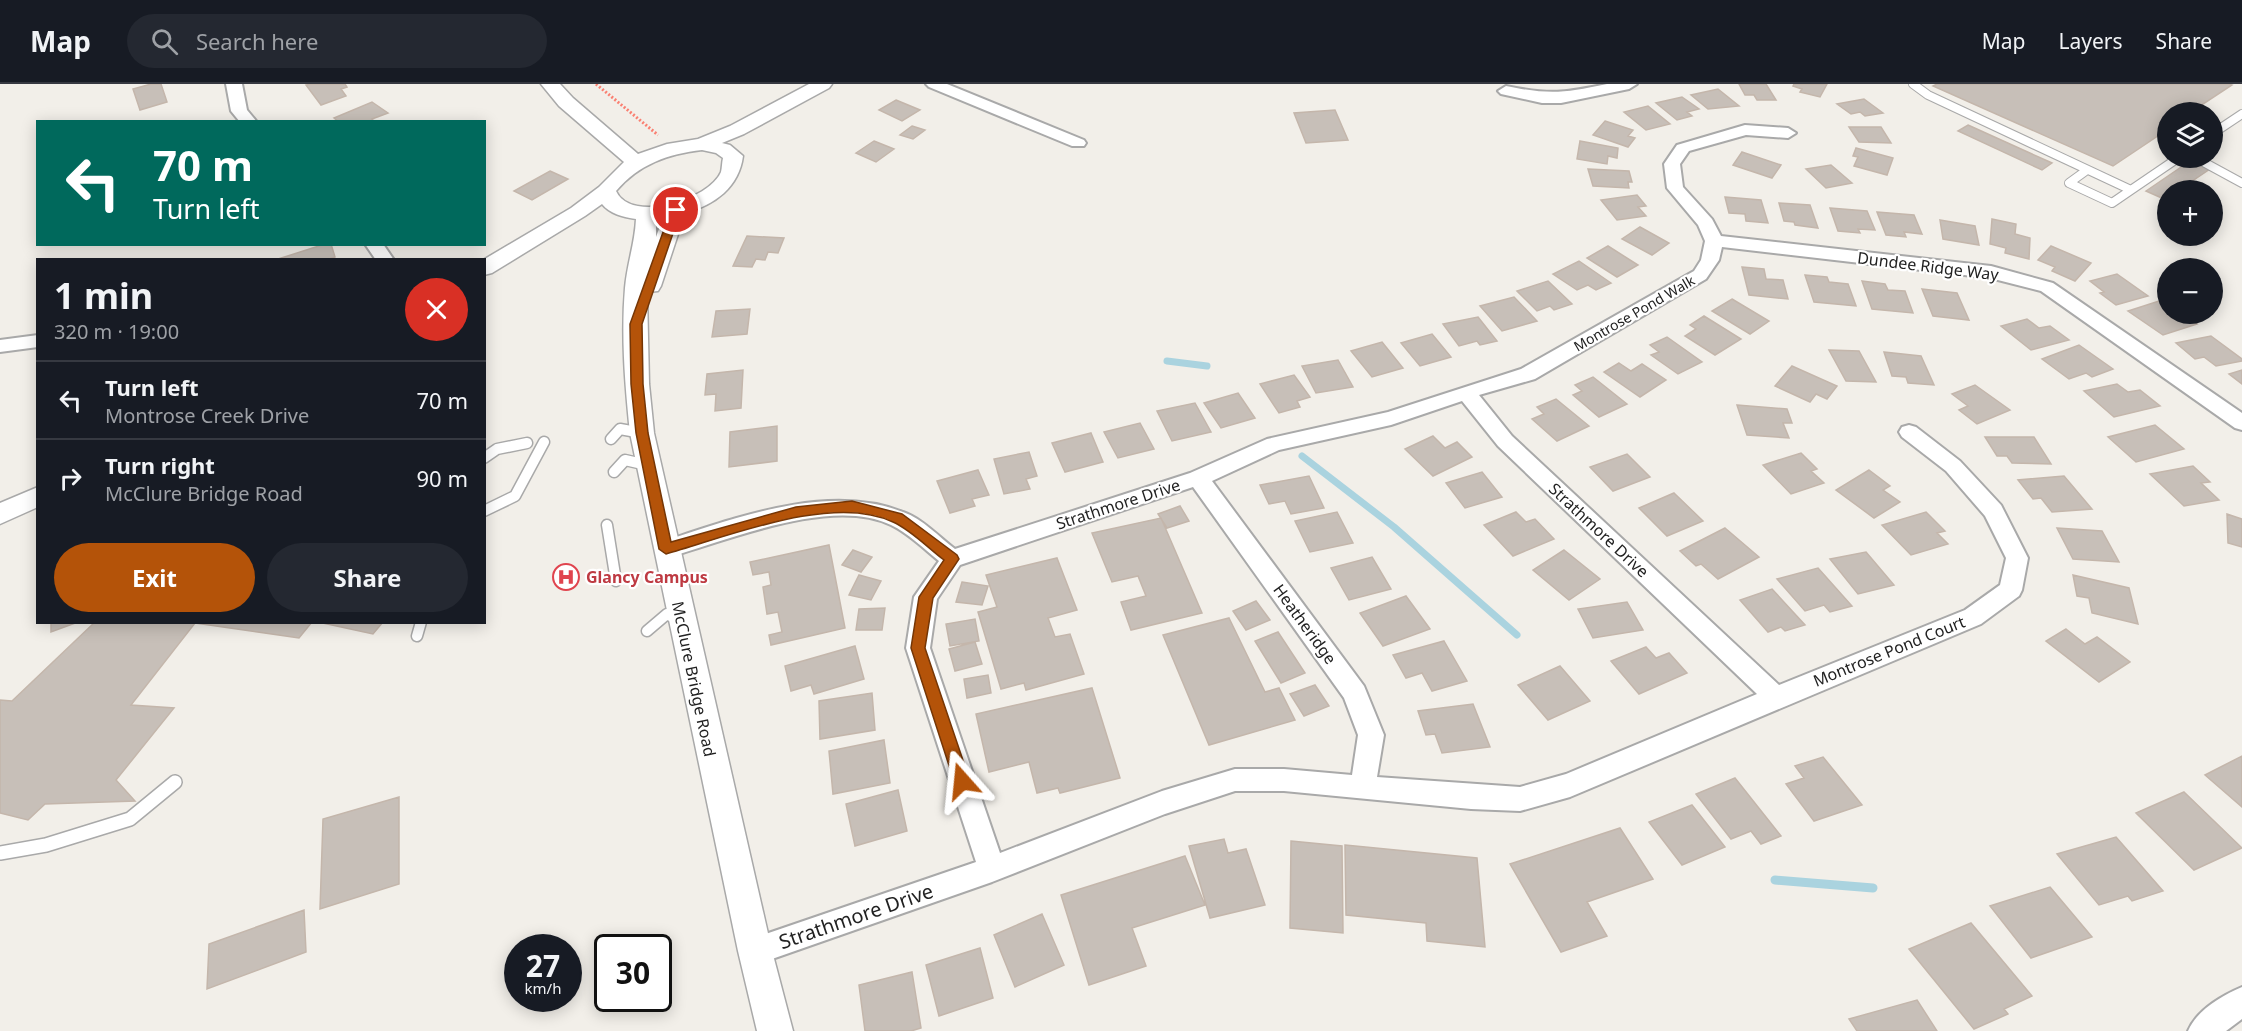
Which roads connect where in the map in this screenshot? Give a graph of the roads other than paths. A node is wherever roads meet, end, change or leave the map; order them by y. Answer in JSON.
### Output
{"nodes":[{"id":1,"x":234,"y":84,"type":"edge"},
{"id":2,"x":550,"y":84,"type":"edge"},
{"id":3,"x":823,"y":84,"type":"edge"},
{"id":4,"x":839,"y":84,"type":"edge"},
{"id":5,"x":934,"y":84,"type":"edge"},
{"id":6,"x":1629,"y":84,"type":"edge"},
{"id":7,"x":1913,"y":84,"type":"edge"},
{"id":8,"x":590,"y":88,"type":"edge"},
{"id":9,"x":1506,"y":91,"type":"edge"},
{"id":10,"x":2242,"y":114,"type":"edge"},
{"id":11,"x":247,"y":120,"type":"edge"},
{"id":12,"x":2223,"y":127,"type":"edge"},
{"id":13,"x":1788,"y":133,"type":"dead end"},
{"id":14,"x":1078,"y":143,"type":"dead end"},
{"id":15,"x":702,"y":144,"type":"junction"},
{"id":16,"x":643,"y":152,"type":"junction"},
{"id":17,"x":733,"y":156,"type":"junction"},
{"id":18,"x":2163,"y":168,"type":"edge"},
{"id":19,"x":2214,"y":168,"type":"edge"},
{"id":20,"x":2087,"y":170,"type":"junction"},
{"id":21,"x":2242,"y":183,"type":"edge"},
{"id":22,"x":2131,"y":190,"type":"junction"},
{"id":23,"x":606,"y":191,"type":"junction"},
{"id":24,"x":623,"y":209,"type":"junction"},
{"id":25,"x":676,"y":210,"type":"junction"},
{"id":26,"x":645,"y":213,"type":"junction"},
{"id":27,"x":1714,"y":241,"type":"junction"},
{"id":28,"x":493,"y":263,"type":"edge"},
{"id":29,"x":636,"y":324,"type":"junction"},
{"id":30,"x":36,"y":341,"type":"edge"},
{"id":31,"x":0,"y":346,"type":"edge"},
{"id":32,"x":1466,"y":392,"type":"junction"},
{"id":33,"x":2242,"y":423,"type":"edge"},
{"id":34,"x":1909,"y":432,"type":"dead end"},
{"id":35,"x":642,"y":433,"type":"junction"},
{"id":36,"x":610,"y":439,"type":"dead end"},
{"id":37,"x":544,"y":442,"type":"dead end"},
{"id":38,"x":527,"y":443,"type":"dead end"},
{"id":39,"x":486,"y":457,"type":"edge"},
{"id":40,"x":647,"y":465,"type":"junction"},
{"id":41,"x":614,"y":472,"type":"dead end"},
{"id":42,"x":1198,"y":477,"type":"junction"},
{"id":43,"x":36,"y":497,"type":"edge"},
{"id":44,"x":486,"y":510,"type":"edge"},
{"id":45,"x":0,"y":514,"type":"edge"},
{"id":46,"x":607,"y":525,"type":"dead end"},
{"id":47,"x":666,"y":549,"type":"junction"},
{"id":48,"x":952,"y":559,"type":"junction"},
{"id":49,"x":616,"y":580,"type":"dead end"},
{"id":50,"x":681,"y":621,"type":"junction"},
{"id":51,"x":420,"y":624,"type":"edge"},
{"id":52,"x":647,"y":631,"type":"dead end"},
{"id":53,"x":417,"y":636,"type":"dead end"},
{"id":54,"x":1776,"y":697,"type":"junction"},
{"id":55,"x":175,"y":782,"type":"dead end"},
{"id":56,"x":1362,"y":786,"type":"junction"},
{"id":57,"x":0,"y":853,"type":"edge"},
{"id":58,"x":992,"y":869,"type":"junction"},
{"id":59,"x":754,"y":951,"type":"junction"},
{"id":60,"x":2242,"y":1002,"type":"edge"},
{"id":61,"x":775,"y":1031,"type":"edge"},
{"id":62,"x":2203,"y":1031,"type":"edge"}],
"edges":[{"from":1,"to":11,"type":"street"},
{"from":2,"to":16,"type":"street"},
{"from":3,"to":15,"type":"street"},
{"from":4,"to":17,"type":"street"},
{"from":5,"to":14,"type":"street"},
{"from":6,"to":9,"type":"street"},
{"from":7,"to":20,"type":"lane"},
{"from":8,"to":16,"type":"street"},
{"from":10,"to":12,"type":"lane"},
{"from":13,"to":27,"type":"street"},
{"from":15,"to":16,"type":"street"},
{"from":15,"to":17,"type":"street"},
{"from":16,"to":23,"type":"street"},
{"from":17,"to":25,"type":"street"},
{"from":18,"to":22,"type":"lane"},
{"from":19,"to":21,"type":"lane"},
{"from":20,"to":22,"type":"lane"},
{"from":20,"to":22,"type":"lane"},
{"from":23,"to":24,"type":"street"},
{"from":23,"to":28,"type":"street"},
{"from":24,"to":26,"type":"street"},
{"from":24,"to":28,"type":"street"},
{"from":25,"to":26,"type":"street"},
{"from":25,"to":29,"type":"street","name":"McClure Bridge Road"},
{"from":26,"to":29,"type":"street","name":"McClure Bridge Road"},
{"from":27,"to":32,"type":"street","name":"Montrose Pond Walk"},
{"from":27,"to":33,"type":"street","name":"Dundee Ridge Way"},
{"from":29,"to":35,"type":"street","name":"McClure Bridge Road"},
{"from":30,"to":31,"type":"street"},
{"from":32,"to":42,"type":"street","name":"Strathmore Drive"},
{"from":32,"to":54,"type":"street","name":"Strathmore Drive"},
{"from":34,"to":54,"type":"street","name":"Montrose Pond Court"},
{"from":35,"to":36,"type":"lane"},
{"from":35,"to":40,"type":"street","name":"McClure Bridge Road"},
{"from":37,"to":44,"type":"lane"},
{"from":38,"to":39,"type":"lane"},
{"from":40,"to":41,"type":"lane"},
{"from":40,"to":47,"type":"street","name":"McClure Bridge Road"},
{"from":42,"to":48,"type":"street","name":"Strathmore Drive"},
{"from":42,"to":56,"type":"street","name":"Heatheridge"},
{"from":43,"to":45,"type":"street"},
{"from":46,"to":49,"type":"lane"},
{"from":47,"to":48,"type":"street"},
{"from":47,"to":50,"type":"street","name":"McClure Bridge Road"},
{"from":48,"to":58,"type":"street"},
{"from":50,"to":52,"type":"lane"},
{"from":50,"to":59,"type":"street","name":"McClure Bridge Road"},
{"from":51,"to":53,"type":"lane"},
{"from":54,"to":56,"type":"street","name":"Strathmore Drive"},
{"from":55,"to":57,"type":"lane"},
{"from":56,"to":58,"type":"street","name":"Strathmore Drive"},
{"from":58,"to":59,"type":"street","name":"Strathmore Drive"},
{"from":59,"to":61,"type":"street","name":"McClure Bridge Road"},
{"from":60,"to":62,"type":"street"}]}
